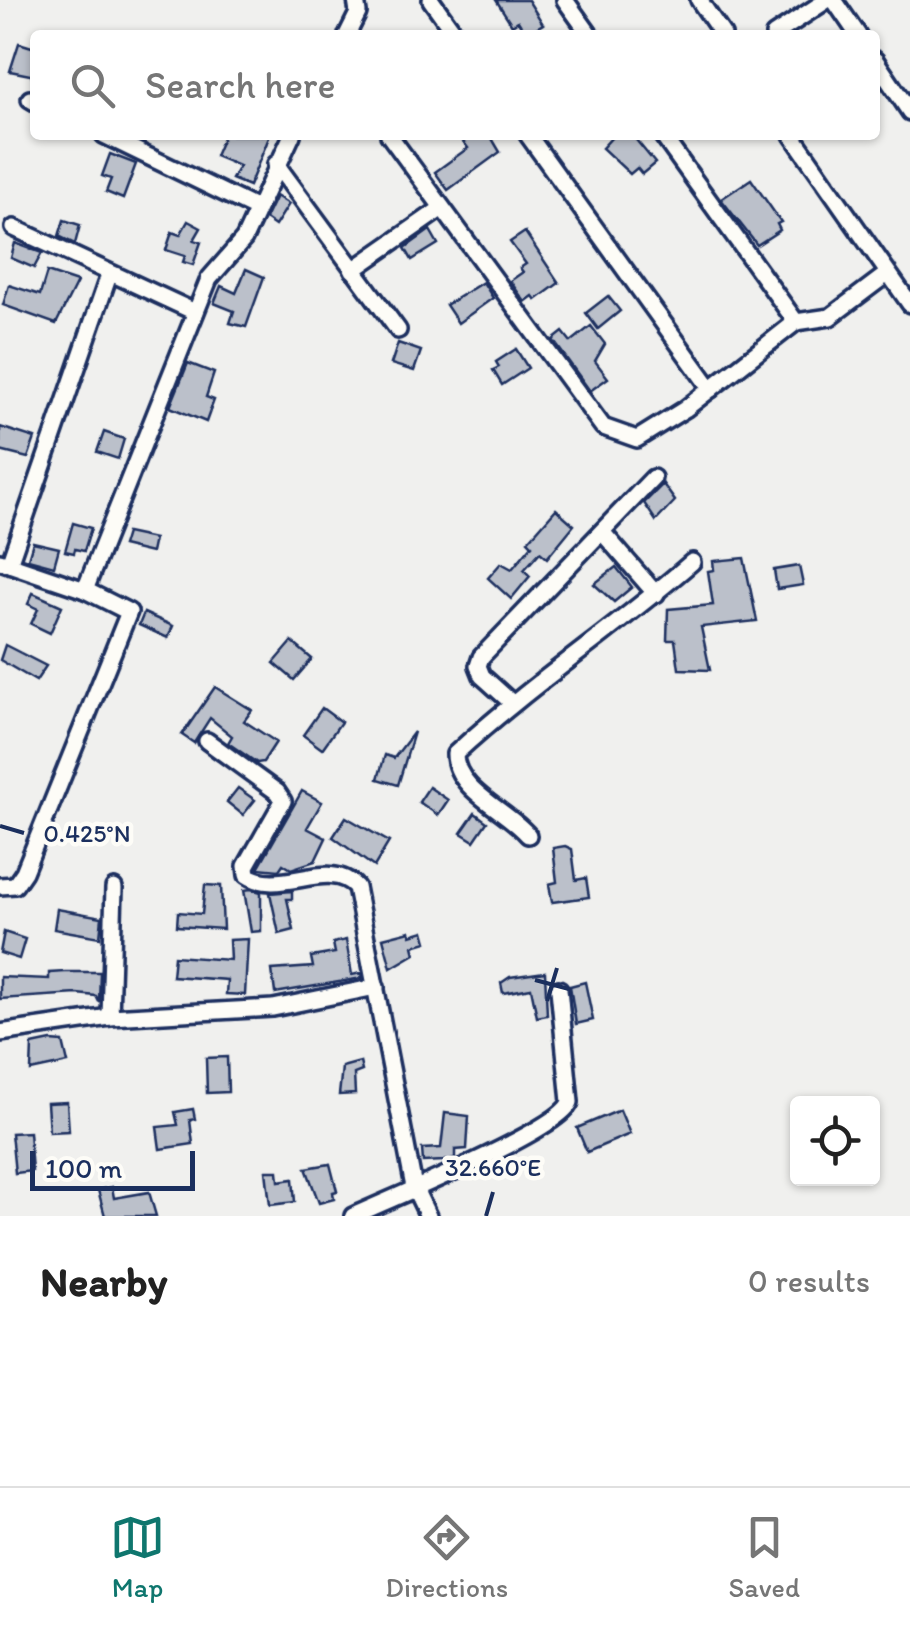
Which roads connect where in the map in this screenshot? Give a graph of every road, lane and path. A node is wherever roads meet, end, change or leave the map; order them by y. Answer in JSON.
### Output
{"nodes":[{"id":1,"x":357,"y":0,"type":"edge"},
{"id":2,"x":431,"y":0,"type":"edge"},
{"id":3,"x":565,"y":0,"type":"edge"},
{"id":4,"x":699,"y":0,"type":"edge"},
{"id":5,"x":831,"y":0,"type":"edge"},
{"id":6,"x":350,"y":30,"type":"edge"},
{"id":7,"x":452,"y":30,"type":"edge"},
{"id":8,"x":586,"y":30,"type":"edge"},
{"id":9,"x":720,"y":30,"type":"edge"},
{"id":10,"x":782,"y":30,"type":"edge"},
{"id":11,"x":854,"y":30,"type":"edge"},
{"id":12,"x":880,"y":67,"type":"edge"},
{"id":13,"x":910,"y":112,"type":"edge"},
{"id":14,"x":114,"y":140,"type":"edge"},
{"id":15,"x":289,"y":140,"type":"edge"},
{"id":16,"x":393,"y":140,"type":"edge"},
{"id":17,"x":532,"y":140,"type":"edge"},
{"id":18,"x":666,"y":140,"type":"edge"},
{"id":19,"x":795,"y":140,"type":"edge"},
{"id":20,"x":276,"y":164,"type":"junction"},
{"id":21,"x":257,"y":208,"type":"junction"},
{"id":22,"x":442,"y":208,"type":"junction"},
{"id":23,"x":14,"y":228,"type":"dead end"},
{"id":24,"x":353,"y":270,"type":"junction"},
{"id":25,"x":886,"y":274,"type":"junction"},
{"id":26,"x":109,"y":275,"type":"junction"},
{"id":27,"x":910,"y":304,"type":"edge"},
{"id":28,"x":196,"y":312,"type":"junction"},
{"id":29,"x":796,"y":322,"type":"junction"},
{"id":30,"x":398,"y":330,"type":"dead end"},
{"id":31,"x":711,"y":389,"type":"junction"},
{"id":32,"x":653,"y":478,"type":"dead end"},
{"id":33,"x":603,"y":532,"type":"junction"},
{"id":34,"x":5,"y":562,"type":"edge"},
{"id":35,"x":692,"y":562,"type":"dead end"},
{"id":36,"x":85,"y":590,"type":"junction"},
{"id":37,"x":656,"y":594,"type":"junction"},
{"id":38,"x":511,"y":702,"type":"junction"},
{"id":39,"x":208,"y":742,"type":"dead end"},
{"id":40,"x":528,"y":834,"type":"dead end"},
{"id":41,"x":0,"y":886,"type":"edge"},
{"id":42,"x":114,"y":888,"type":"dead end"},
{"id":43,"x":376,"y":987,"type":"junction"},
{"id":44,"x":559,"y":989,"type":"dead end"},
{"id":45,"x":110,"y":1017,"type":"junction"},
{"id":46,"x":0,"y":1034,"type":"edge"},
{"id":47,"x":414,"y":1187,"type":"junction"},
{"id":48,"x":353,"y":1216,"type":"edge"},
{"id":49,"x":428,"y":1216,"type":"edge"}],
"edges":[{"from":1,"to":6,"type":"street"},
{"from":2,"to":7,"type":"street"},
{"from":3,"to":8,"type":"street"},
{"from":4,"to":9,"type":"street"},
{"from":5,"to":10,"type":"street"},
{"from":5,"to":11,"type":"street"},
{"from":12,"to":13,"type":"street"},
{"from":14,"to":21,"type":"street"},
{"from":15,"to":20,"type":"street"},
{"from":16,"to":22,"type":"street"},
{"from":17,"to":31,"type":"street"},
{"from":18,"to":29,"type":"street"},
{"from":19,"to":25,"type":"street"},
{"from":20,"to":21,"type":"street"},
{"from":20,"to":24,"type":"street"},
{"from":21,"to":28,"type":"street"},
{"from":22,"to":24,"type":"street"},
{"from":22,"to":31,"type":"street"},
{"from":23,"to":26,"type":"street"},
{"from":24,"to":30,"type":"street"},
{"from":25,"to":27,"type":"street"},
{"from":25,"to":29,"type":"street"},
{"from":26,"to":28,"type":"street"},
{"from":26,"to":34,"type":"street"},
{"from":28,"to":36,"type":"street"},
{"from":29,"to":31,"type":"street"},
{"from":32,"to":33,"type":"street"},
{"from":33,"to":37,"type":"street"},
{"from":33,"to":38,"type":"street"},
{"from":34,"to":36,"type":"street"},
{"from":35,"to":37,"type":"street"},
{"from":36,"to":41,"type":"street"},
{"from":37,"to":38,"type":"street"},
{"from":38,"to":40,"type":"street"},
{"from":39,"to":43,"type":"street"},
{"from":42,"to":45,"type":"street"},
{"from":43,"to":45,"type":"street"},
{"from":43,"to":47,"type":"street"},
{"from":44,"to":47,"type":"street"},
{"from":45,"to":46,"type":"street"},
{"from":47,"to":48,"type":"street"},
{"from":47,"to":49,"type":"street"}]}
